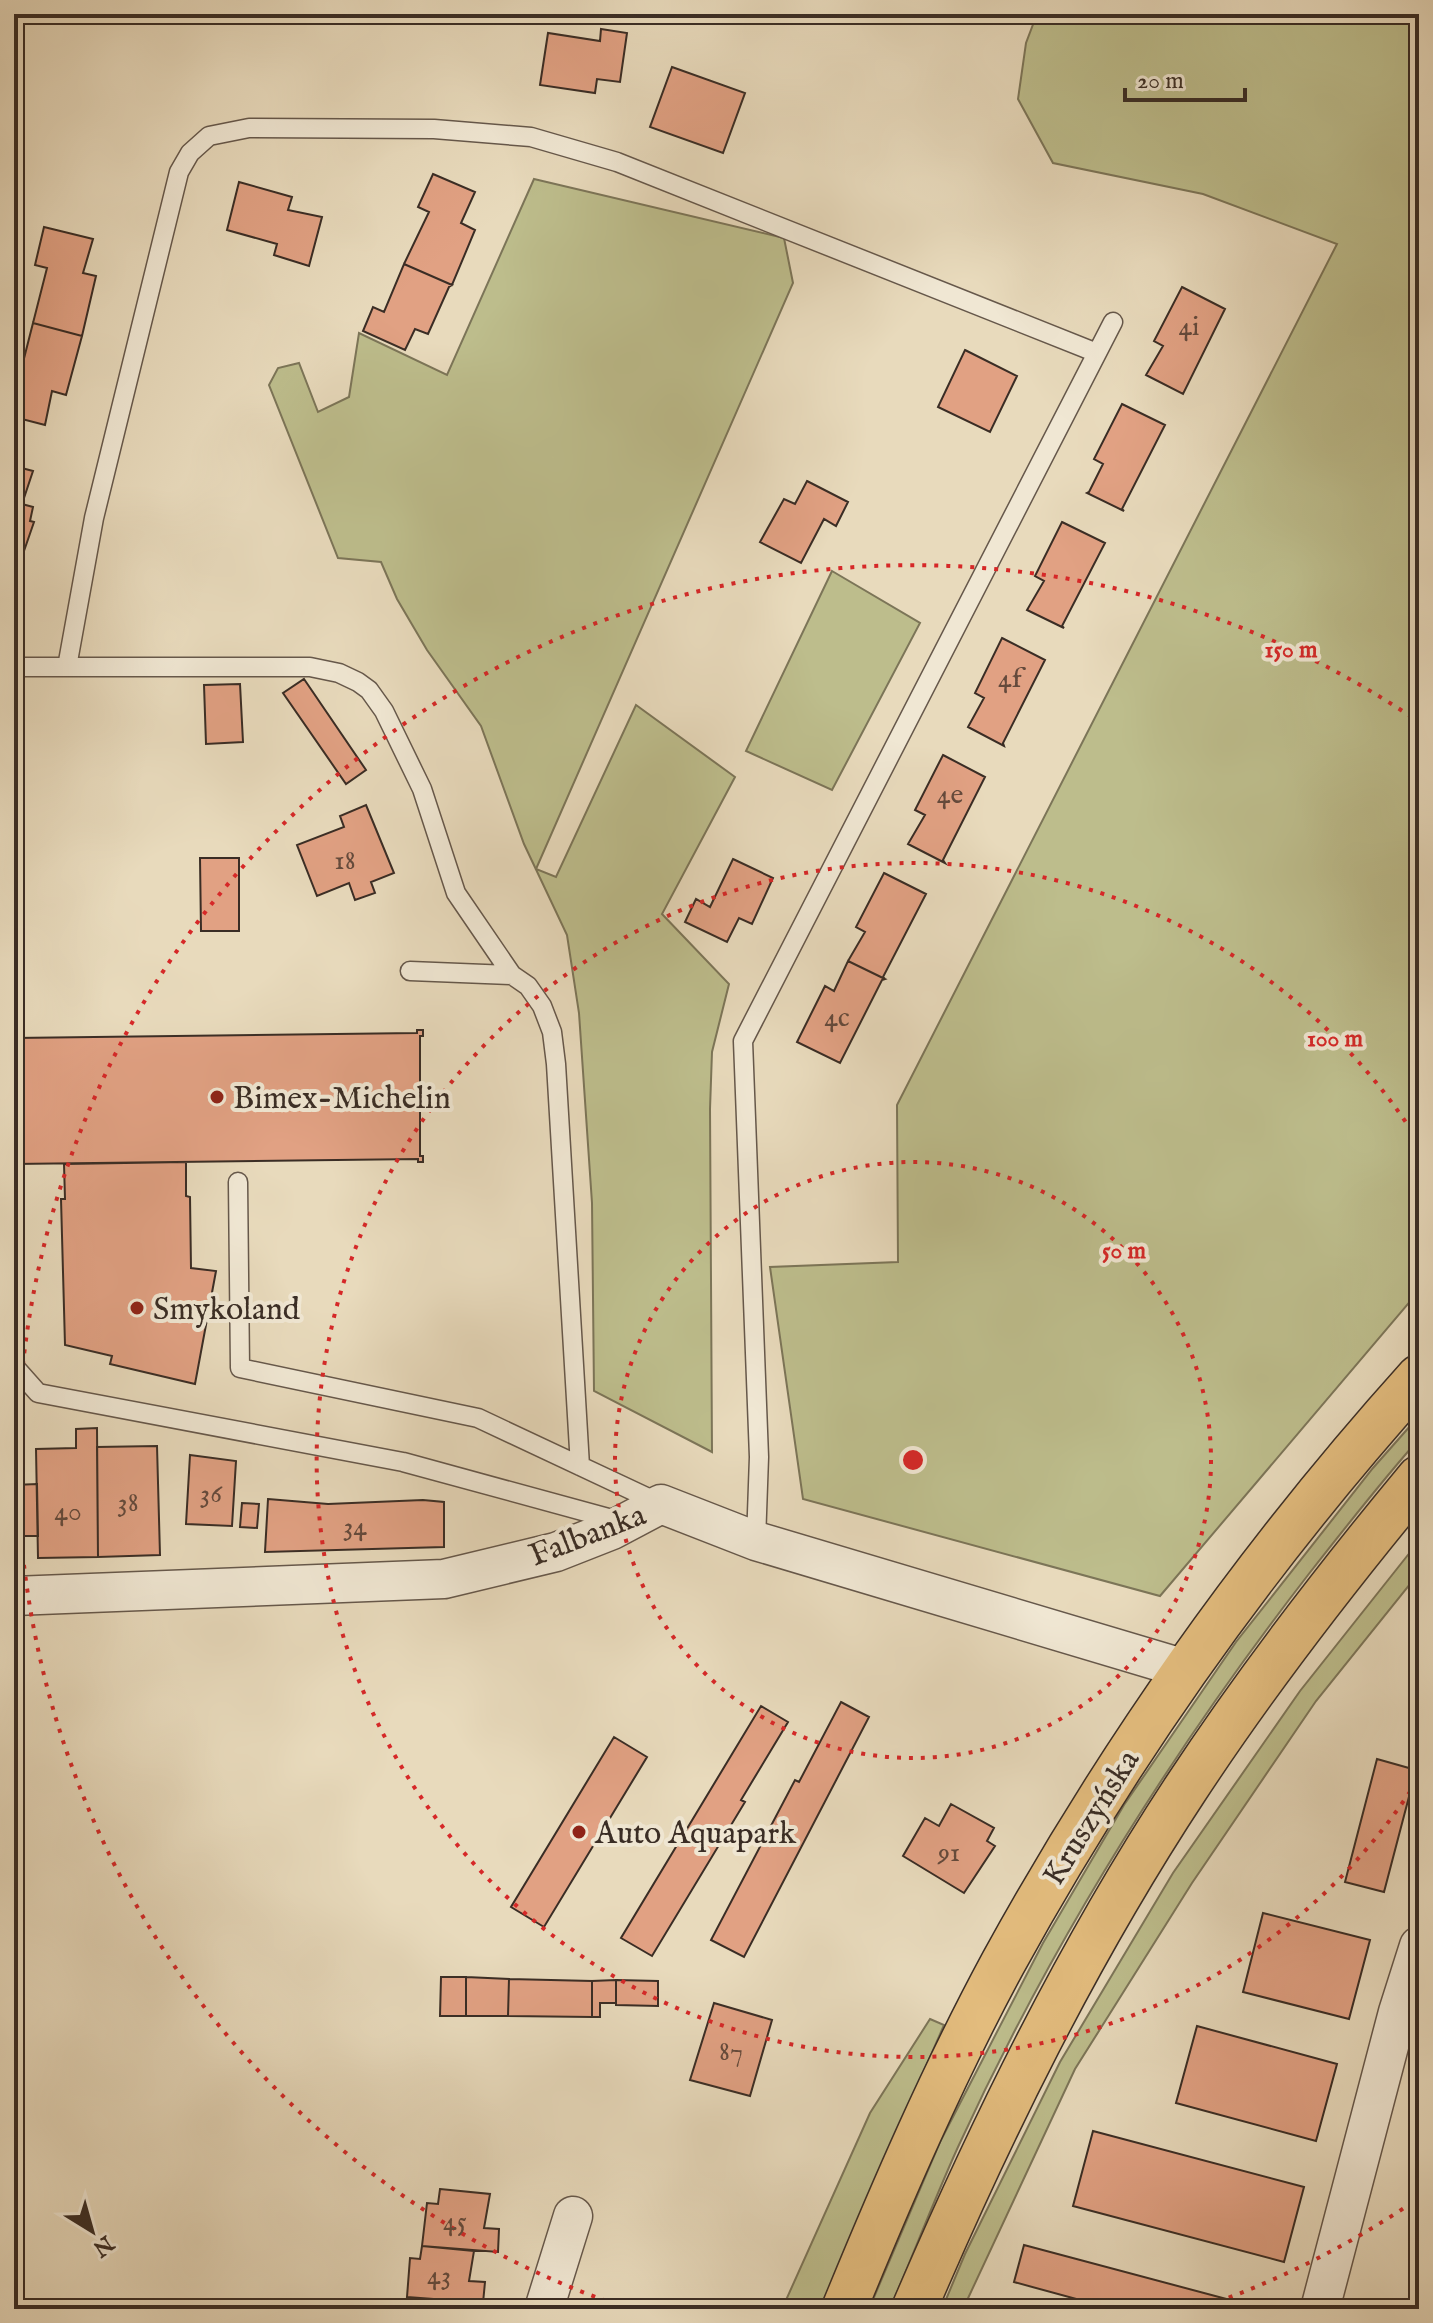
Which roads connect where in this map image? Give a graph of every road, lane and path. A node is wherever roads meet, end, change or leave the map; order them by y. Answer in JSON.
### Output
{"nodes":[{"id":1,"x":1113,"y":322,"type":"dead end"},
{"id":2,"x":1097,"y":353,"type":"junction"},
{"id":3,"x":14,"y":667,"type":"edge"},
{"id":4,"x":67,"y":667,"type":"junction"},
{"id":5,"x":410,"y":971,"type":"dead end"},
{"id":6,"x":512,"y":975,"type":"junction"},
{"id":7,"x":238,"y":1182,"type":"dead end"},
{"id":8,"x":14,"y":1366,"type":"edge"},
{"id":9,"x":1419,"y":1377,"type":"edge"},
{"id":10,"x":580,"y":1466,"type":"junction"},
{"id":11,"x":1419,"y":1478,"type":"edge"},
{"id":12,"x":661,"y":1504,"type":"junction"},
{"id":13,"x":626,"y":1523,"type":"junction"},
{"id":14,"x":756,"y":1541,"type":"junction"},
{"id":15,"x":14,"y":1596,"type":"edge"},
{"id":16,"x":1185,"y":1669,"type":"junction"},
{"id":17,"x":1419,"y":1946,"type":"edge"},
{"id":18,"x":573,"y":2216,"type":"dead end"},
{"id":19,"x":544,"y":2309,"type":"edge"},
{"id":20,"x":844,"y":2309,"type":"edge"},
{"id":21,"x":914,"y":2309,"type":"edge"},
{"id":22,"x":1320,"y":2309,"type":"edge"}],
"edges":[{"from":1,"to":2,"type":"lane"},
{"from":2,"to":4,"type":"lane"},
{"from":2,"to":14,"type":"lane"},
{"from":3,"to":4,"type":"lane"},
{"from":4,"to":6,"type":"lane"},
{"from":5,"to":6,"type":"lane"},
{"from":6,"to":10,"type":"lane"},
{"from":7,"to":10,"type":"lane"},
{"from":8,"to":13,"type":"lane"},
{"from":9,"to":16,"type":"main road","name":"Kruszyńska"},
{"from":10,"to":12,"type":"lane"},
{"from":11,"to":21,"type":"main road","name":"Kruszyńska"},
{"from":12,"to":13,"type":"street","name":"Falbanka"},
{"from":12,"to":14,"type":"street","name":"Falbanka"},
{"from":13,"to":15,"type":"street","name":"Falbanka"},
{"from":14,"to":16,"type":"street","name":"Falbanka"},
{"from":16,"to":20,"type":"main road","name":"Kruszyńska"},
{"from":17,"to":22,"type":"street"},
{"from":18,"to":19,"type":"street"}]}
